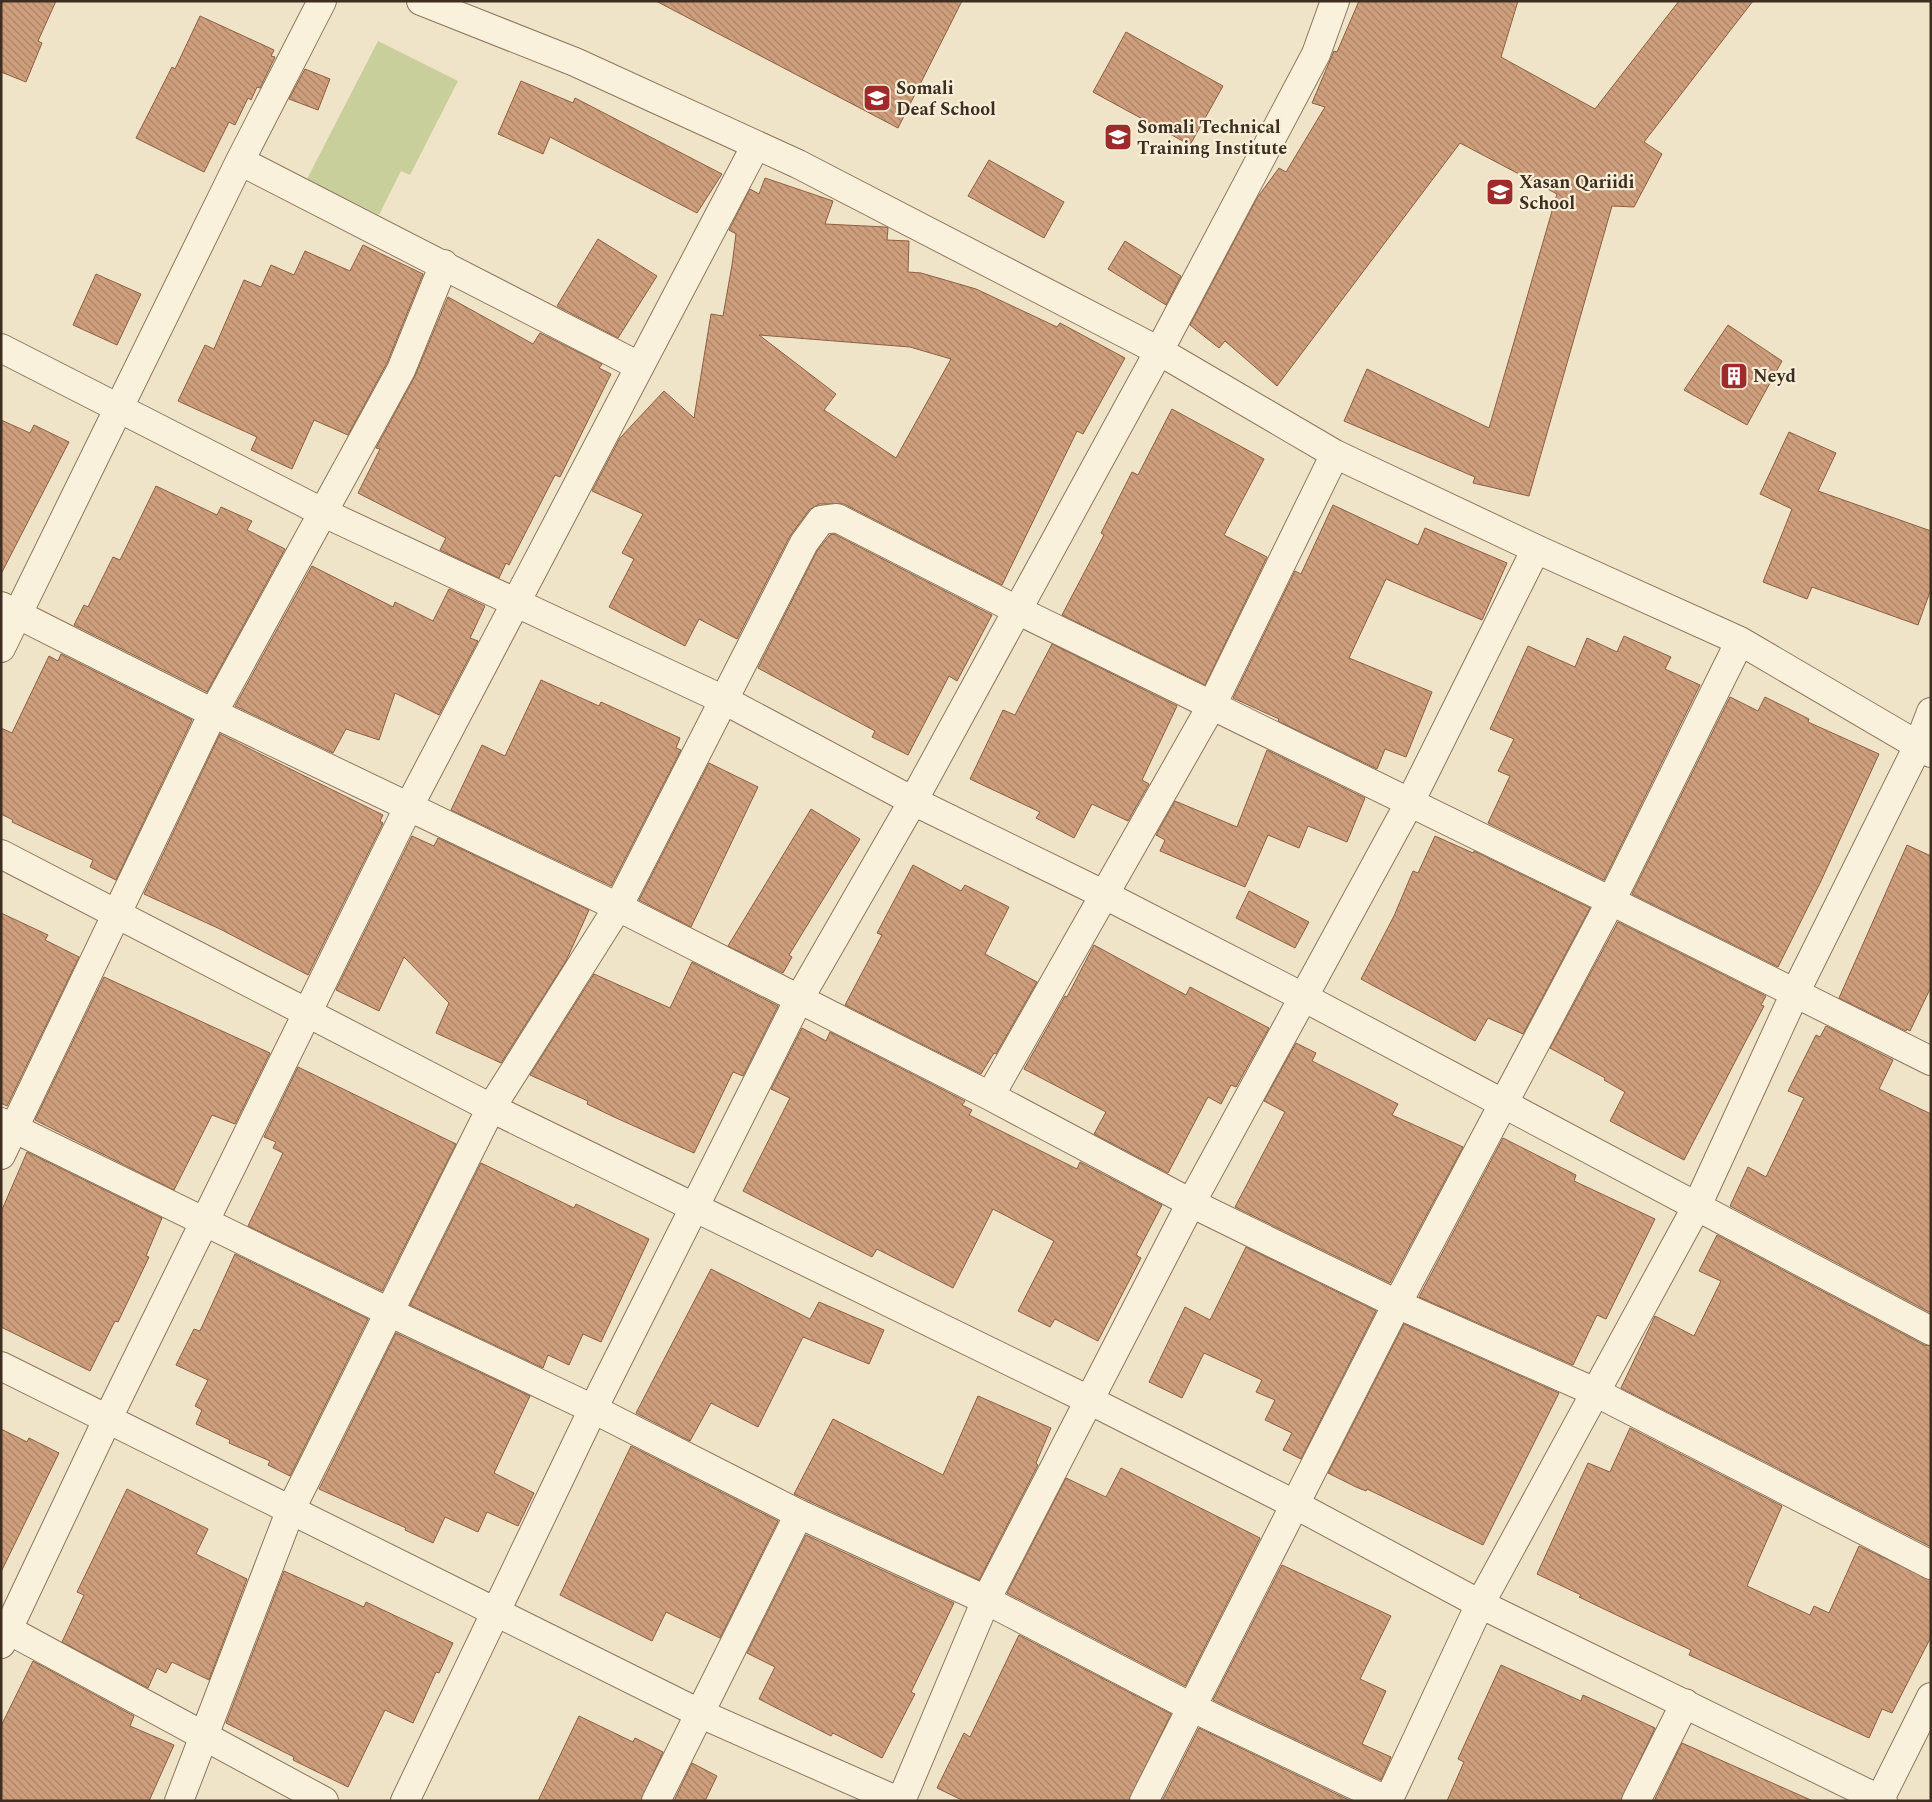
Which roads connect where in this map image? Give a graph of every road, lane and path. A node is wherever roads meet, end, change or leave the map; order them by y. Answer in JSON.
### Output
{"nodes":[{"id":1,"x":322,"y":1,"type":"edge"},
{"id":2,"x":421,"y":1,"type":"edge"},
{"id":3,"x":1335,"y":1,"type":"edge"},
{"id":4,"x":756,"y":145,"type":"junction"},
{"id":5,"x":240,"y":161,"type":"junction"},
{"id":6,"x":444,"y":264,"type":"junction"},
{"id":7,"x":1,"y":348,"type":"edge"},
{"id":8,"x":1159,"y":352,"type":"junction"},
{"id":9,"x":639,"y":366,"type":"junction"},
{"id":10,"x":120,"y":410,"type":"junction"},
{"id":11,"x":1335,"y":454,"type":"junction"},
{"id":12,"x":324,"y":513,"type":"junction"},
{"id":13,"x":1536,"y":549,"type":"junction"},
{"id":14,"x":517,"y":604,"type":"junction"},
{"id":15,"x":10,"y":610,"type":"edge"},
{"id":16,"x":1017,"y":610,"type":"junction"},
{"id":17,"x":1740,"y":641,"type":"junction"},
{"id":18,"x":1,"y":648,"type":"edge"},
{"id":19,"x":722,"y":699,"type":"junction"},
{"id":20,"x":1212,"y":705,"type":"junction"},
{"id":21,"x":1931,"y":712,"type":"edge"},
{"id":22,"x":213,"y":713,"type":"junction"},
{"id":23,"x":1924,"y":750,"type":"edge"},
{"id":24,"x":913,"y":801,"type":"junction"},
{"id":25,"x":1410,"y":802,"type":"junction"},
{"id":26,"x":408,"y":808,"type":"junction"},
{"id":27,"x":1,"y":854,"type":"edge"},
{"id":28,"x":1104,"y":895,"type":"junction"},
{"id":29,"x":1611,"y":901,"type":"junction"},
{"id":30,"x":618,"y":907,"type":"junction"},
{"id":31,"x":117,"y":914,"type":"junction"},
{"id":32,"x":1795,"y":993,"type":"junction"},
{"id":33,"x":1304,"y":997,"type":"junction"},
{"id":34,"x":799,"y":999,"type":"junction"},
{"id":35,"x":309,"y":1013,"type":"junction"},
{"id":36,"x":1931,"y":1061,"type":"edge"},
{"id":37,"x":990,"y":1096,"type":"junction"},
{"id":38,"x":1504,"y":1104,"type":"junction"},
{"id":39,"x":491,"y":1108,"type":"junction"},
{"id":40,"x":8,"y":1126,"type":"edge"},
{"id":41,"x":1,"y":1155,"type":"edge"},
{"id":42,"x":1191,"y":1203,"type":"junction"},
{"id":43,"x":1697,"y":1206,"type":"junction"},
{"id":44,"x":696,"y":1208,"type":"junction"},
{"id":45,"x":205,"y":1221,"type":"junction"},
{"id":46,"x":1398,"y":1304,"type":"junction"},
{"id":47,"x":391,"y":1313,"type":"junction"},
{"id":48,"x":1931,"y":1331,"type":"edge"},
{"id":49,"x":1,"y":1366,"type":"edge"},
{"id":50,"x":1595,"y":1392,"type":"junction"},
{"id":51,"x":1089,"y":1400,"type":"junction"},
{"id":52,"x":594,"y":1409,"type":"junction"},
{"id":53,"x":108,"y":1418,"type":"junction"},
{"id":54,"x":1296,"y":1505,"type":"junction"},
{"id":55,"x":292,"y":1509,"type":"junction"},
{"id":56,"x":799,"y":1514,"type":"junction"},
{"id":57,"x":1931,"y":1565,"type":"edge"},
{"id":58,"x":986,"y":1600,"type":"junction"},
{"id":59,"x":1480,"y":1604,"type":"junction"},
{"id":60,"x":495,"y":1612,"type":"junction"},
{"id":61,"x":4,"y":1633,"type":"edge"},
{"id":62,"x":1931,"y":1697,"type":"edge"},
{"id":63,"x":1685,"y":1704,"type":"junction"},
{"id":64,"x":1191,"y":1707,"type":"junction"},
{"id":65,"x":701,"y":1714,"type":"junction"},
{"id":66,"x":204,"y":1736,"type":"junction"},
{"id":67,"x":1881,"y":1800,"type":"edge"},
{"id":68,"x":179,"y":1801,"type":"edge"},
{"id":69,"x":324,"y":1801,"type":"edge"},
{"id":70,"x":405,"y":1801,"type":"edge"},
{"id":71,"x":656,"y":1801,"type":"edge"},
{"id":72,"x":899,"y":1801,"type":"edge"},
{"id":73,"x":1144,"y":1801,"type":"edge"},
{"id":74,"x":1388,"y":1801,"type":"edge"},
{"id":75,"x":1636,"y":1801,"type":"edge"}],
"edges":[{"from":1,"to":5,"type":"street"},
{"from":2,"to":4,"type":"street"},
{"from":3,"to":8,"type":"street"},
{"from":4,"to":8,"type":"street"},
{"from":4,"to":9,"type":"street"},
{"from":5,"to":6,"type":"street"},
{"from":5,"to":10,"type":"street"},
{"from":6,"to":9,"type":"street"},
{"from":6,"to":12,"type":"street"},
{"from":7,"to":10,"type":"street"},
{"from":8,"to":11,"type":"street"},
{"from":8,"to":16,"type":"street"},
{"from":9,"to":14,"type":"street"},
{"from":10,"to":12,"type":"street"},
{"from":10,"to":15,"type":"street"},
{"from":11,"to":13,"type":"street"},
{"from":11,"to":20,"type":"street"},
{"from":12,"to":14,"type":"street"},
{"from":12,"to":22,"type":"street"},
{"from":13,"to":17,"type":"street"},
{"from":13,"to":25,"type":"street"},
{"from":14,"to":19,"type":"street"},
{"from":14,"to":26,"type":"street"},
{"from":15,"to":18,"type":"street"},
{"from":15,"to":22,"type":"street"},
{"from":16,"to":19,"type":"street"},
{"from":16,"to":20,"type":"street"},
{"from":16,"to":24,"type":"street"},
{"from":17,"to":23,"type":"street"},
{"from":17,"to":29,"type":"street"},
{"from":19,"to":24,"type":"street"},
{"from":19,"to":30,"type":"street"},
{"from":20,"to":25,"type":"street"},
{"from":20,"to":28,"type":"street"},
{"from":21,"to":23,"type":"street"},
{"from":22,"to":26,"type":"street"},
{"from":22,"to":31,"type":"street"},
{"from":23,"to":32,"type":"street"},
{"from":24,"to":28,"type":"street"},
{"from":24,"to":34,"type":"street"},
{"from":25,"to":29,"type":"street"},
{"from":25,"to":33,"type":"street"},
{"from":26,"to":30,"type":"street"},
{"from":26,"to":35,"type":"street"},
{"from":27,"to":31,"type":"street"},
{"from":28,"to":33,"type":"street"},
{"from":28,"to":37,"type":"street"},
{"from":29,"to":32,"type":"street"},
{"from":29,"to":38,"type":"street"},
{"from":30,"to":34,"type":"street"},
{"from":30,"to":39,"type":"street"},
{"from":31,"to":35,"type":"street"},
{"from":31,"to":40,"type":"street"},
{"from":32,"to":36,"type":"street"},
{"from":32,"to":43,"type":"street"},
{"from":33,"to":38,"type":"street"},
{"from":33,"to":42,"type":"street"},
{"from":34,"to":37,"type":"street"},
{"from":34,"to":44,"type":"street"},
{"from":35,"to":39,"type":"street"},
{"from":35,"to":45,"type":"street"},
{"from":37,"to":42,"type":"street"},
{"from":38,"to":43,"type":"street"},
{"from":38,"to":46,"type":"street"},
{"from":39,"to":44,"type":"street"},
{"from":39,"to":47,"type":"street"},
{"from":40,"to":41,"type":"street"},
{"from":40,"to":45,"type":"street"},
{"from":42,"to":46,"type":"street"},
{"from":42,"to":51,"type":"street"},
{"from":43,"to":48,"type":"street"},
{"from":43,"to":50,"type":"street"},
{"from":44,"to":51,"type":"street"},
{"from":44,"to":52,"type":"street"},
{"from":45,"to":47,"type":"street"},
{"from":45,"to":53,"type":"street"},
{"from":46,"to":50,"type":"street"},
{"from":46,"to":54,"type":"street"},
{"from":47,"to":52,"type":"street"},
{"from":47,"to":55,"type":"street"},
{"from":49,"to":53,"type":"street"},
{"from":50,"to":57,"type":"street"},
{"from":50,"to":59,"type":"street"},
{"from":51,"to":54,"type":"street"},
{"from":51,"to":58,"type":"street"},
{"from":52,"to":56,"type":"street"},
{"from":52,"to":60,"type":"street"},
{"from":53,"to":55,"type":"street"},
{"from":53,"to":61,"type":"street"},
{"from":54,"to":59,"type":"street"},
{"from":54,"to":64,"type":"street"},
{"from":55,"to":60,"type":"street"},
{"from":55,"to":66,"type":"street"},
{"from":56,"to":58,"type":"street"},
{"from":56,"to":65,"type":"street"},
{"from":58,"to":64,"type":"street"},
{"from":58,"to":72,"type":"street"},
{"from":59,"to":63,"type":"street"},
{"from":59,"to":74,"type":"street"},
{"from":60,"to":65,"type":"street"},
{"from":60,"to":70,"type":"street"},
{"from":61,"to":66,"type":"street"},
{"from":62,"to":67,"type":"street"},
{"from":63,"to":67,"type":"street"},
{"from":63,"to":75,"type":"street"},
{"from":64,"to":73,"type":"street"},
{"from":64,"to":74,"type":"street"},
{"from":65,"to":71,"type":"street"},
{"from":65,"to":72,"type":"street"},
{"from":66,"to":68,"type":"street"},
{"from":66,"to":69,"type":"street"}]}
